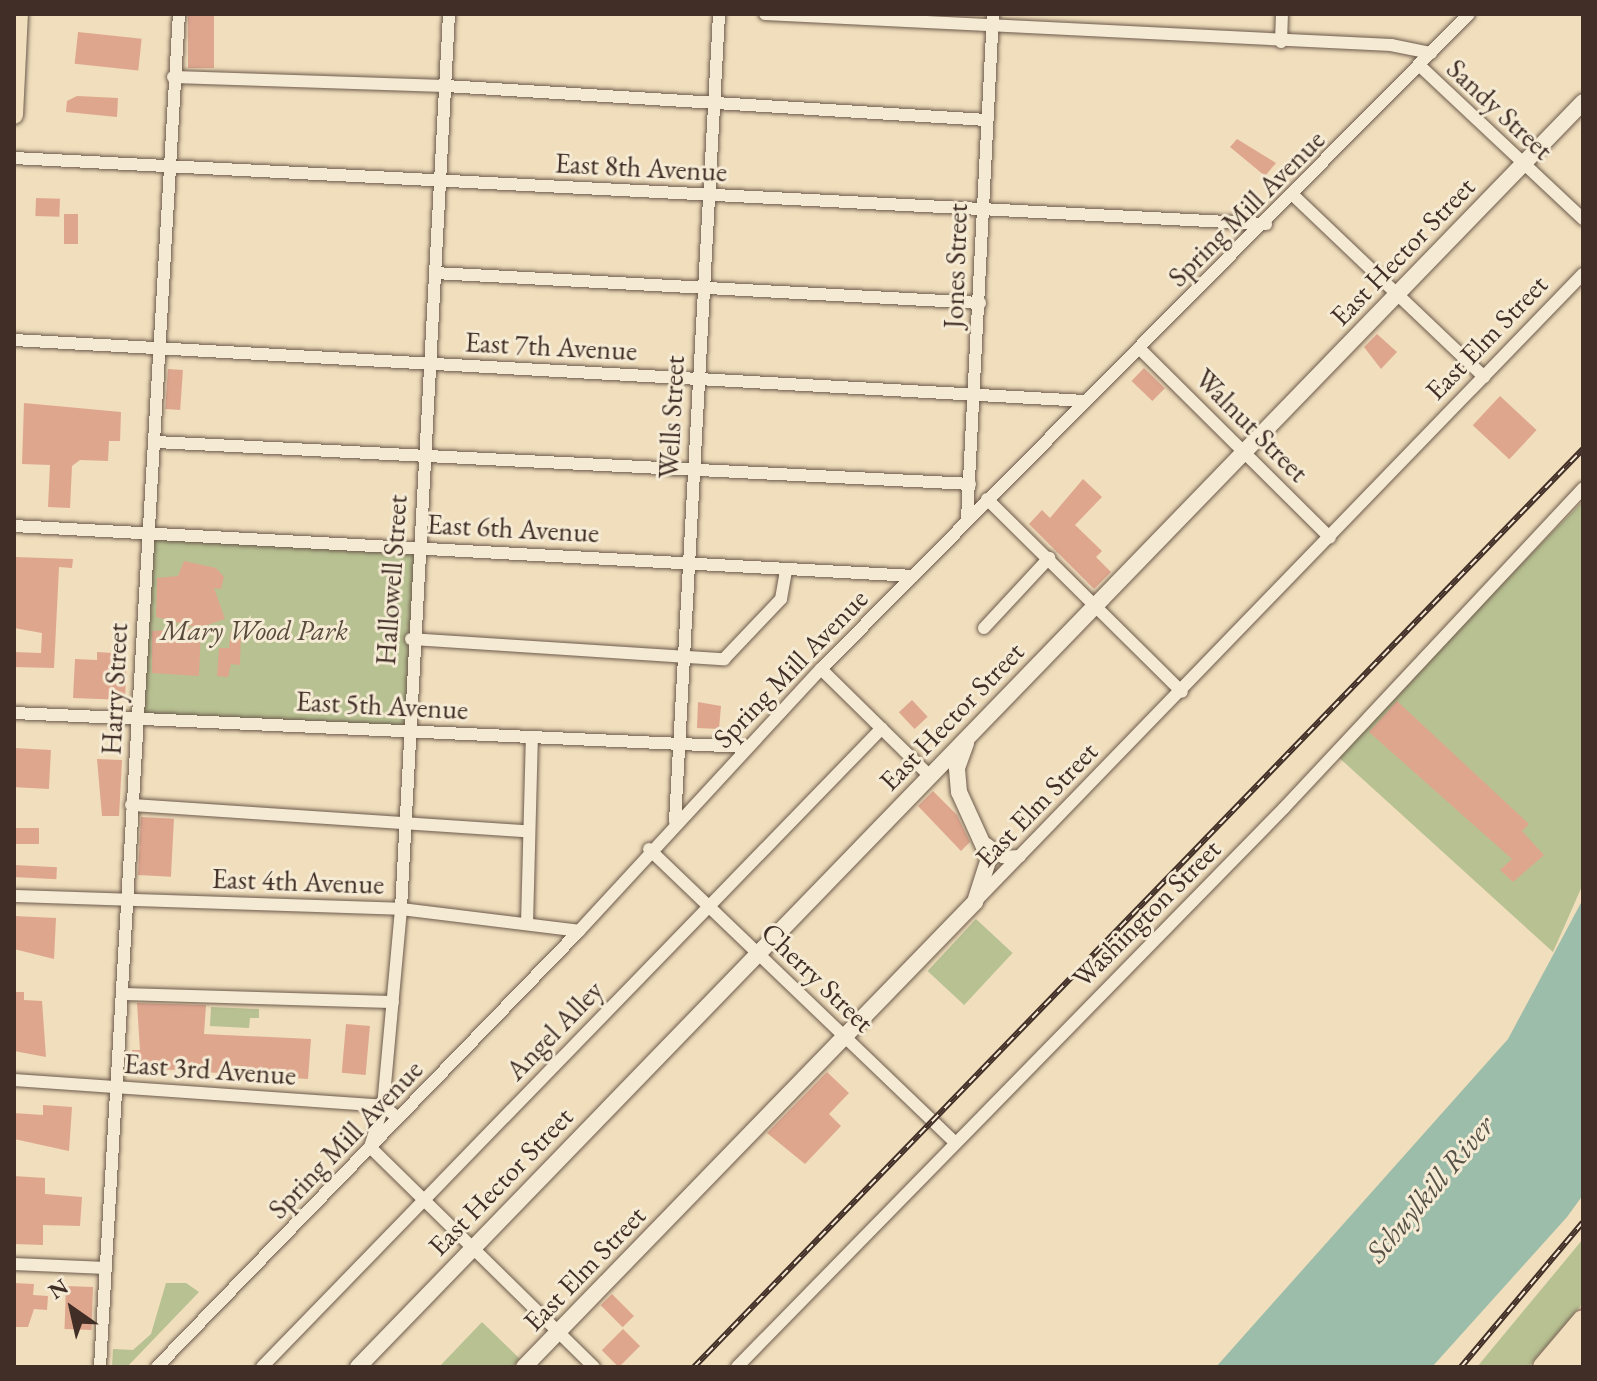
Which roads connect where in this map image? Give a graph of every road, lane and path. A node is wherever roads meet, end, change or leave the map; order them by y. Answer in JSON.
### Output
{"nodes":[{"id":1,"x":19,"y":14,"type":"edge"},
{"id":2,"x":179,"y":14,"type":"edge"},
{"id":3,"x":449,"y":14,"type":"edge"},
{"id":4,"x":719,"y":14,"type":"edge"},
{"id":5,"x":765,"y":14,"type":"edge"},
{"id":6,"x":993,"y":14,"type":"edge"},
{"id":7,"x":1282,"y":14,"type":"edge"},
{"id":8,"x":1469,"y":14,"type":"edge"},
{"id":9,"x":993,"y":28,"type":"junction"},
{"id":10,"x":1281,"y":42,"type":"junction"},
{"id":11,"x":1431,"y":53,"type":"junction"},
{"id":12,"x":1420,"y":66,"type":"junction"},
{"id":13,"x":173,"y":77,"type":"junction"},
{"id":14,"x":446,"y":86,"type":"junction"},
{"id":15,"x":1583,"y":102,"type":"edge"},
{"id":16,"x":710,"y":104,"type":"junction"},
{"id":17,"x":14,"y":115,"type":"edge"},
{"id":18,"x":986,"y":120,"type":"junction"},
{"id":19,"x":14,"y":158,"type":"edge"},
{"id":20,"x":1523,"y":164,"type":"junction"},
{"id":21,"x":166,"y":167,"type":"junction"},
{"id":22,"x":438,"y":181,"type":"junction"},
{"id":23,"x":709,"y":194,"type":"junction"},
{"id":24,"x":1293,"y":195,"type":"junction"},
{"id":25,"x":980,"y":210,"type":"junction"},
{"id":26,"x":1583,"y":219,"type":"edge"},
{"id":27,"x":1266,"y":224,"type":"junction"},
{"id":28,"x":435,"y":273,"type":"junction"},
{"id":29,"x":1583,"y":274,"type":"edge"},
{"id":30,"x":700,"y":290,"type":"junction"},
{"id":31,"x":1398,"y":293,"type":"junction"},
{"id":32,"x":980,"y":303,"type":"junction"},
{"id":33,"x":14,"y":340,"type":"edge"},
{"id":34,"x":159,"y":348,"type":"junction"},
{"id":35,"x":1139,"y":348,"type":"junction"},
{"id":36,"x":427,"y":364,"type":"junction"},
{"id":37,"x":699,"y":377,"type":"junction"},
{"id":38,"x":1484,"y":377,"type":"junction"},
{"id":39,"x":974,"y":396,"type":"junction"},
{"id":40,"x":1085,"y":401,"type":"junction"},
{"id":41,"x":156,"y":442,"type":"junction"},
{"id":42,"x":1244,"y":451,"type":"junction"},
{"id":43,"x":424,"y":455,"type":"junction"},
{"id":44,"x":693,"y":471,"type":"junction"},
{"id":45,"x":970,"y":484,"type":"junction"},
{"id":46,"x":1583,"y":488,"type":"edge"},
{"id":47,"x":987,"y":499,"type":"junction"},
{"id":48,"x":967,"y":519,"type":"junction"},
{"id":49,"x":14,"y":526,"type":"edge"},
{"id":50,"x":147,"y":533,"type":"junction"},
{"id":51,"x":1330,"y":538,"type":"junction"},
{"id":52,"x":416,"y":547,"type":"junction"},
{"id":53,"x":1049,"y":558,"type":"junction"},
{"id":54,"x":688,"y":562,"type":"junction"},
{"id":55,"x":786,"y":570,"type":"junction"},
{"id":56,"x":913,"y":576,"type":"junction"},
{"id":57,"x":1097,"y":603,"type":"junction"},
{"id":58,"x":984,"y":628,"type":"dead end"},
{"id":59,"x":411,"y":639,"type":"junction"},
{"id":60,"x":687,"y":659,"type":"junction"},
{"id":61,"x":821,"y":669,"type":"junction"},
{"id":62,"x":1182,"y":692,"type":"junction"},
{"id":63,"x":14,"y":713,"type":"edge"},
{"id":64,"x":137,"y":716,"type":"junction"},
{"id":65,"x":984,"y":720,"type":"junction"},
{"id":66,"x":882,"y":728,"type":"junction"},
{"id":67,"x":406,"y":730,"type":"junction"},
{"id":68,"x":532,"y":737,"type":"junction"},
{"id":69,"x":678,"y":746,"type":"junction"},
{"id":70,"x":747,"y":747,"type":"junction"},
{"id":71,"x":930,"y":776,"type":"junction"},
{"id":72,"x":959,"y":792,"type":"junction"},
{"id":73,"x":131,"y":805,"type":"junction"},
{"id":74,"x":675,"y":822,"type":"junction"},
{"id":75,"x":402,"y":825,"type":"junction"},
{"id":76,"x":527,"y":831,"type":"junction"},
{"id":77,"x":987,"y":844,"type":"junction"},
{"id":78,"x":649,"y":849,"type":"junction"},
{"id":79,"x":1028,"y":849,"type":"junction"},
{"id":80,"x":14,"y":896,"type":"edge"},
{"id":81,"x":127,"y":899,"type":"junction"},
{"id":82,"x":975,"y":902,"type":"junction"},
{"id":83,"x":709,"y":906,"type":"junction"},
{"id":84,"x":401,"y":909,"type":"junction"},
{"id":85,"x":527,"y":924,"type":"junction"},
{"id":86,"x":579,"y":931,"type":"junction"},
{"id":87,"x":758,"y":952,"type":"junction"},
{"id":88,"x":122,"y":994,"type":"junction"},
{"id":89,"x":393,"y":1002,"type":"junction"},
{"id":90,"x":845,"y":1035,"type":"junction"},
{"id":91,"x":14,"y":1080,"type":"edge"},
{"id":92,"x":117,"y":1086,"type":"junction"},
{"id":93,"x":383,"y":1106,"type":"junction"},
{"id":94,"x":398,"y":1118,"type":"junction"},
{"id":95,"x":953,"y":1141,"type":"junction"},
{"id":96,"x":370,"y":1147,"type":"junction"},
{"id":97,"x":422,"y":1199,"type":"junction"},
{"id":98,"x":472,"y":1247,"type":"junction"},
{"id":99,"x":14,"y":1264,"type":"edge"},
{"id":100,"x":106,"y":1268,"type":"junction"},
{"id":101,"x":1583,"y":1321,"type":"edge"},
{"id":102,"x":558,"y":1331,"type":"junction"},
{"id":103,"x":1583,"y":1351,"type":"edge"},
{"id":104,"x":100,"y":1367,"type":"edge"},
{"id":105,"x":157,"y":1367,"type":"edge"},
{"id":106,"x":262,"y":1367,"type":"edge"},
{"id":107,"x":358,"y":1367,"type":"edge"},
{"id":108,"x":524,"y":1367,"type":"edge"},
{"id":109,"x":594,"y":1367,"type":"edge"},
{"id":110,"x":737,"y":1367,"type":"edge"},
{"id":111,"x":1544,"y":1367,"type":"edge"},
{"id":112,"x":1568,"y":1367,"type":"edge"}],
"edges":[{"from":1,"to":17,"type":"main road"},
{"from":2,"to":13,"type":"street","name":"Harry Street"},
{"from":3,"to":14,"type":"street","name":"Hallowell Street"},
{"from":4,"to":16,"type":"street","name":"Wells Street"},
{"from":5,"to":9,"type":"street"},
{"from":6,"to":9,"type":"street","name":"Jones Street"},
{"from":7,"to":10,"type":"street"},
{"from":8,"to":11,"type":"street","name":"Spring Mill Avenue"},
{"from":9,"to":10,"type":"street"},
{"from":9,"to":18,"type":"street","name":"Jones Street"},
{"from":10,"to":11,"type":"street"},
{"from":11,"to":12,"type":"street","name":"Spring Mill Avenue"},
{"from":12,"to":20,"type":"street","name":"Sandy Street"},
{"from":12,"to":24,"type":"street","name":"Spring Mill Avenue"},
{"from":13,"to":14,"type":"street"},
{"from":13,"to":21,"type":"street","name":"Harry Street"},
{"from":14,"to":16,"type":"street"},
{"from":14,"to":22,"type":"street","name":"Hallowell Street"},
{"from":15,"to":20,"type":"main road","name":"East Hector Street"},
{"from":16,"to":18,"type":"street"},
{"from":16,"to":23,"type":"street","name":"Wells Street"},
{"from":18,"to":25,"type":"street","name":"Jones Street"},
{"from":19,"to":21,"type":"street","name":"East 8th Avenue"},
{"from":20,"to":26,"type":"street","name":"Sandy Street"},
{"from":20,"to":31,"type":"main road","name":"East Hector Street"},
{"from":21,"to":22,"type":"street","name":"East 8th Avenue"},
{"from":21,"to":34,"type":"street","name":"Harry Street"},
{"from":22,"to":23,"type":"street","name":"East 8th Avenue"},
{"from":22,"to":28,"type":"street","name":"Hallowell Street"},
{"from":23,"to":25,"type":"street","name":"East 8th Avenue"},
{"from":23,"to":30,"type":"street","name":"Wells Street"},
{"from":24,"to":27,"type":"street","name":"Spring Mill Avenue"},
{"from":24,"to":31,"type":"street"},
{"from":25,"to":27,"type":"street","name":"East 8th Avenue"},
{"from":25,"to":32,"type":"street","name":"Jones Street"},
{"from":27,"to":35,"type":"street","name":"Spring Mill Avenue"},
{"from":28,"to":30,"type":"street"},
{"from":28,"to":36,"type":"street","name":"Hallowell Street"},
{"from":29,"to":38,"type":"street","name":"East Elm Street"},
{"from":30,"to":32,"type":"street"},
{"from":30,"to":37,"type":"street","name":"Wells Street"},
{"from":31,"to":38,"type":"street"},
{"from":31,"to":42,"type":"main road","name":"East Hector Street"},
{"from":32,"to":39,"type":"street","name":"Jones Street"},
{"from":33,"to":34,"type":"street","name":"East 7th Avenue"},
{"from":34,"to":36,"type":"street","name":"East 7th Avenue"},
{"from":34,"to":41,"type":"street","name":"Harry Street"},
{"from":35,"to":40,"type":"street","name":"Spring Mill Avenue"},
{"from":35,"to":42,"type":"street","name":"Walnut Street"},
{"from":36,"to":37,"type":"street","name":"East 7th Avenue"},
{"from":36,"to":43,"type":"street","name":"Hallowell Street"},
{"from":37,"to":39,"type":"street","name":"East 7th Avenue"},
{"from":37,"to":44,"type":"street","name":"Wells Street"},
{"from":38,"to":51,"type":"street","name":"East Elm Street"},
{"from":39,"to":40,"type":"street","name":"East 7th Avenue"},
{"from":39,"to":45,"type":"street","name":"Jones Street"},
{"from":40,"to":47,"type":"street","name":"Spring Mill Avenue"},
{"from":41,"to":43,"type":"street"},
{"from":41,"to":50,"type":"street","name":"Harry Street"},
{"from":42,"to":51,"type":"street","name":"Walnut Street"},
{"from":42,"to":57,"type":"main road","name":"East Hector Street"},
{"from":43,"to":44,"type":"street"},
{"from":43,"to":52,"type":"street","name":"Hallowell Street"},
{"from":44,"to":45,"type":"street"},
{"from":44,"to":54,"type":"street","name":"Wells Street"},
{"from":45,"to":48,"type":"street","name":"Jones Street"},
{"from":46,"to":95,"type":"street","name":"Washington Street"},
{"from":47,"to":48,"type":"street","name":"Spring Mill Avenue"},
{"from":47,"to":53,"type":"street"},
{"from":48,"to":56,"type":"street","name":"Spring Mill Avenue"},
{"from":49,"to":50,"type":"street","name":"East 6th Avenue"},
{"from":50,"to":52,"type":"street","name":"East 6th Avenue"},
{"from":50,"to":64,"type":"street","name":"Harry Street"},
{"from":51,"to":62,"type":"street","name":"East Elm Street"},
{"from":52,"to":54,"type":"street","name":"East 6th Avenue"},
{"from":52,"to":59,"type":"street","name":"Hallowell Street"},
{"from":53,"to":57,"type":"street"},
{"from":53,"to":58,"type":"street"},
{"from":54,"to":55,"type":"street","name":"East 6th Avenue"},
{"from":54,"to":60,"type":"street","name":"Wells Street"},
{"from":55,"to":56,"type":"street","name":"East 6th Avenue"},
{"from":55,"to":60,"type":"street"},
{"from":56,"to":61,"type":"street","name":"Spring Mill Avenue"},
{"from":57,"to":62,"type":"street"},
{"from":57,"to":65,"type":"main road","name":"East Hector Street"},
{"from":59,"to":60,"type":"street"},
{"from":59,"to":67,"type":"street","name":"Hallowell Street"},
{"from":60,"to":69,"type":"street","name":"Wells Street"},
{"from":61,"to":66,"type":"street"},
{"from":61,"to":70,"type":"street","name":"Spring Mill Avenue"},
{"from":62,"to":79,"type":"street","name":"East Elm Street"},
{"from":63,"to":64,"type":"street","name":"East 5th Avenue"},
{"from":64,"to":67,"type":"street","name":"East 5th Avenue"},
{"from":64,"to":73,"type":"street","name":"Harry Street"},
{"from":65,"to":71,"type":"main road","name":"East Hector Street"},
{"from":65,"to":72,"type":"main road"},
{"from":66,"to":71,"type":"street"},
{"from":66,"to":83,"type":"street","name":"Angel Alley"},
{"from":67,"to":68,"type":"street","name":"East 5th Avenue"},
{"from":67,"to":75,"type":"street","name":"Hallowell Street"},
{"from":68,"to":69,"type":"street","name":"East 5th Avenue"},
{"from":68,"to":76,"type":"street"},
{"from":69,"to":70,"type":"street","name":"East 5th Avenue"},
{"from":69,"to":74,"type":"street","name":"Wells Street"},
{"from":70,"to":74,"type":"street","name":"Spring Mill Avenue"},
{"from":71,"to":72,"type":"main road"},
{"from":71,"to":87,"type":"main road","name":"East Hector Street"},
{"from":72,"to":77,"type":"main road"},
{"from":73,"to":75,"type":"street"},
{"from":73,"to":81,"type":"street","name":"Harry Street"},
{"from":74,"to":78,"type":"street","name":"Spring Mill Avenue"},
{"from":75,"to":76,"type":"street"},
{"from":75,"to":84,"type":"street","name":"Hallowell Street"},
{"from":76,"to":85,"type":"street"},
{"from":77,"to":79,"type":"street"},
{"from":77,"to":82,"type":"main road"},
{"from":78,"to":83,"type":"street","name":"Cherry Street"},
{"from":78,"to":86,"type":"street","name":"Spring Mill Avenue"},
{"from":79,"to":82,"type":"street","name":"East Elm Street"},
{"from":80,"to":81,"type":"street","name":"East 4th Avenue"},
{"from":81,"to":84,"type":"street","name":"East 4th Avenue"},
{"from":81,"to":88,"type":"street","name":"Harry Street"},
{"from":82,"to":90,"type":"main road","name":"East Elm Street"},
{"from":83,"to":87,"type":"street","name":"Cherry Street"},
{"from":83,"to":97,"type":"street","name":"Angel Alley"},
{"from":84,"to":85,"type":"street","name":"East 4th Avenue"},
{"from":84,"to":89,"type":"street","name":"Hallowell Street"},
{"from":85,"to":86,"type":"street","name":"East 4th Avenue"},
{"from":86,"to":94,"type":"street","name":"Spring Mill Avenue"},
{"from":87,"to":90,"type":"street","name":"Cherry Street"},
{"from":87,"to":98,"type":"main road","name":"East Hector Street"},
{"from":88,"to":89,"type":"street"},
{"from":88,"to":92,"type":"street","name":"Harry Street"},
{"from":89,"to":93,"type":"street","name":"Hallowell Street"},
{"from":90,"to":95,"type":"street","name":"Cherry Street"},
{"from":90,"to":102,"type":"main road","name":"East Elm Street"},
{"from":91,"to":92,"type":"street","name":"East 3rd Avenue"},
{"from":92,"to":93,"type":"street","name":"East 3rd Avenue"},
{"from":92,"to":100,"type":"street","name":"Harry Street"},
{"from":93,"to":94,"type":"street"},
{"from":93,"to":96,"type":"street","name":"Hallowell Street"},
{"from":94,"to":96,"type":"street","name":"Spring Mill Avenue"},
{"from":95,"to":110,"type":"street","name":"Washington Street"},
{"from":96,"to":97,"type":"street"},
{"from":96,"to":105,"type":"street","name":"Spring Mill Avenue"},
{"from":97,"to":98,"type":"street"},
{"from":97,"to":106,"type":"street","name":"Angel Alley"},
{"from":98,"to":102,"type":"street"},
{"from":98,"to":107,"type":"main road","name":"East Hector Street"},
{"from":99,"to":100,"type":"street"},
{"from":100,"to":104,"type":"street","name":"Harry Street"},
{"from":101,"to":111,"type":"highway"},
{"from":102,"to":108,"type":"main road","name":"East Elm Street"},
{"from":102,"to":109,"type":"street"},
{"from":103,"to":112,"type":"highway"}]}
